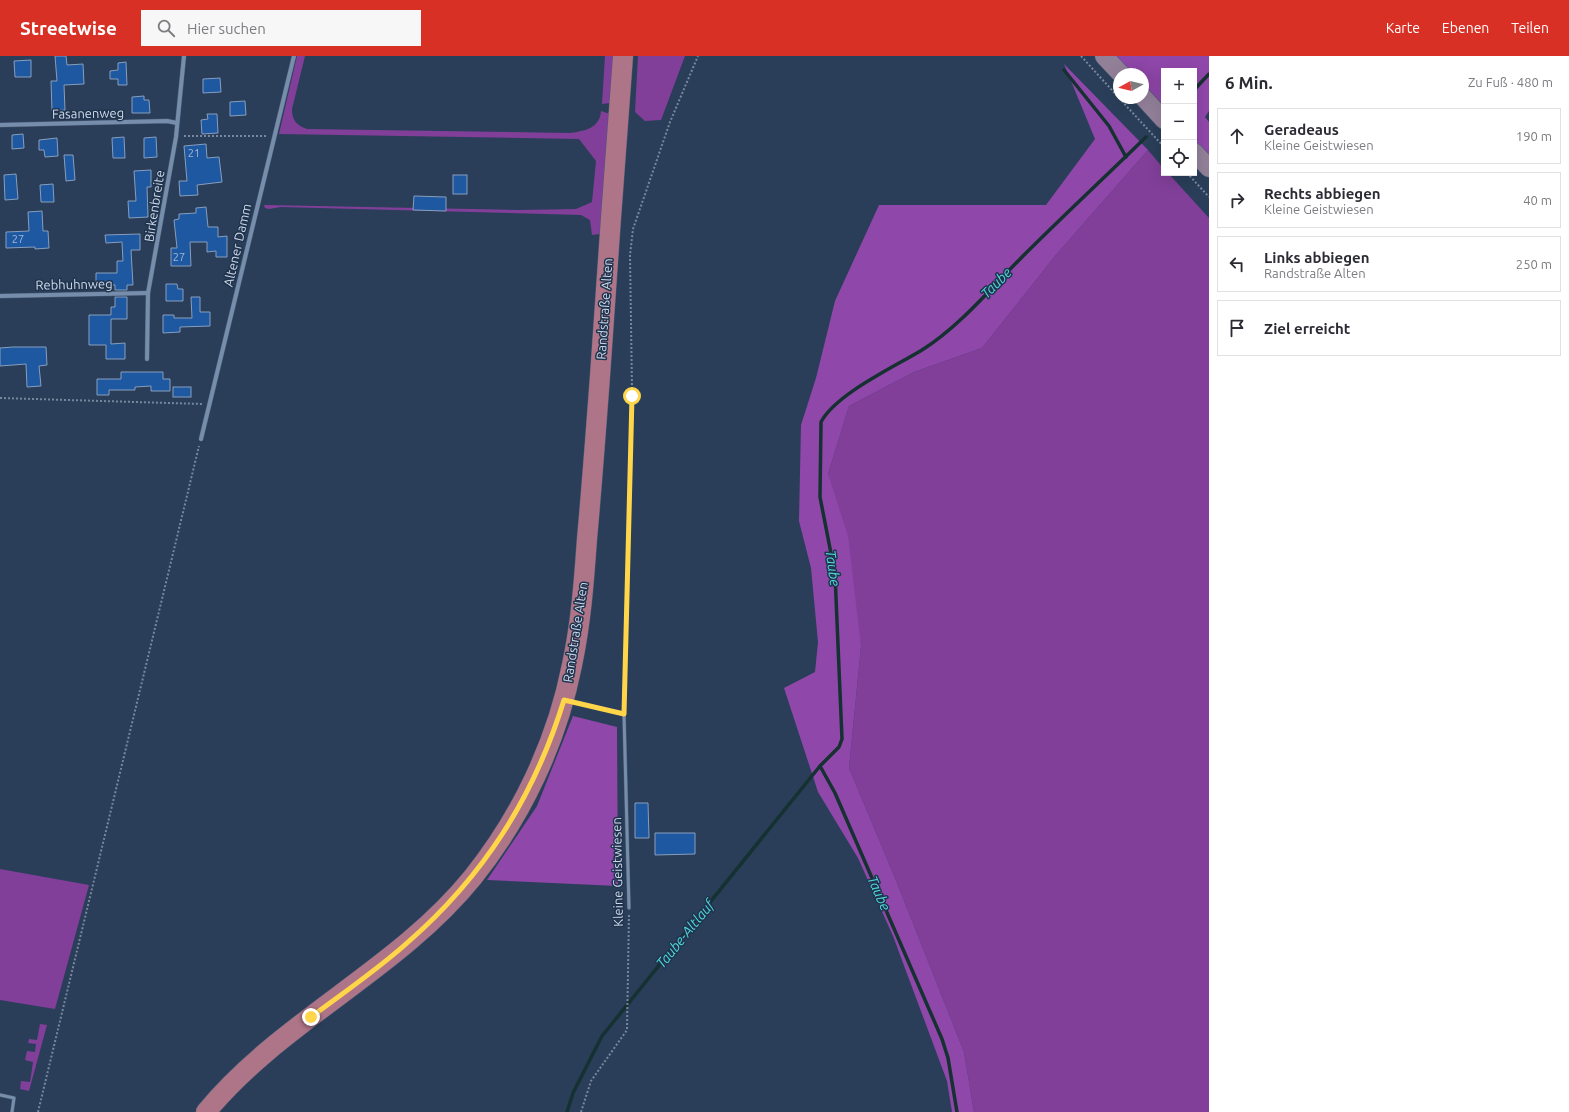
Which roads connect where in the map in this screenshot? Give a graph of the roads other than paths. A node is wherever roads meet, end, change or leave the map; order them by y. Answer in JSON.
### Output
{"nodes":[{"id":1,"x":184,"y":56,"type":"edge"},
{"id":2,"x":294,"y":56,"type":"edge"},
{"id":3,"x":623,"y":56,"type":"edge"},
{"id":4,"x":1104,"y":56,"type":"edge"},
{"id":5,"x":1115,"y":68,"type":"edge"},
{"id":6,"x":1149,"y":104,"type":"edge"},
{"id":7,"x":1161,"y":117,"type":"edge"},
{"id":8,"x":177,"y":123,"type":"junction"},
{"id":9,"x":0,"y":125,"type":"edge"},
{"id":10,"x":1197,"y":155,"type":"edge"},
{"id":11,"x":1209,"y":168,"type":"edge"},
{"id":12,"x":148,"y":293,"type":"junction"},
{"id":13,"x":0,"y":296,"type":"edge"},
{"id":14,"x":147,"y":359,"type":"dead end"},
{"id":15,"x":632,"y":396,"type":"road end"},
{"id":16,"x":201,"y":439,"type":"road end"},
{"id":17,"x":564,"y":700,"type":"junction"},
{"id":18,"x":624,"y":714,"type":"junction"},
{"id":19,"x":629,"y":908,"type":"road end"},
{"id":20,"x":0,"y":1095,"type":"edge"},
{"id":21,"x":12,"y":1112,"type":"edge"},
{"id":22,"x":206,"y":1112,"type":"edge"}],
"edges":[{"from":1,"to":8,"type":"street","name":"Birkenbreite"},
{"from":2,"to":16,"type":"street","name":"Altener Damm"},
{"from":3,"to":17,"type":"main road","name":"Randstraße Alten"},
{"from":4,"to":5,"type":"main road"},
{"from":6,"to":7,"type":"main road"},
{"from":8,"to":9,"type":"street","name":"Fasanenweg"},
{"from":8,"to":12,"type":"street","name":"Birkenbreite"},
{"from":10,"to":11,"type":"main road"},
{"from":12,"to":13,"type":"street","name":"Rebhuhnweg"},
{"from":12,"to":14,"type":"street","name":"Birkenbreite"},
{"from":15,"to":18,"type":"lane","name":"Kleine Geistwiesen"},
{"from":17,"to":18,"type":"lane"},
{"from":17,"to":22,"type":"main road","name":"Randstraße Alten"},
{"from":18,"to":19,"type":"lane","name":"Kleine Geistwiesen"},
{"from":20,"to":21,"type":"lane"}]}
